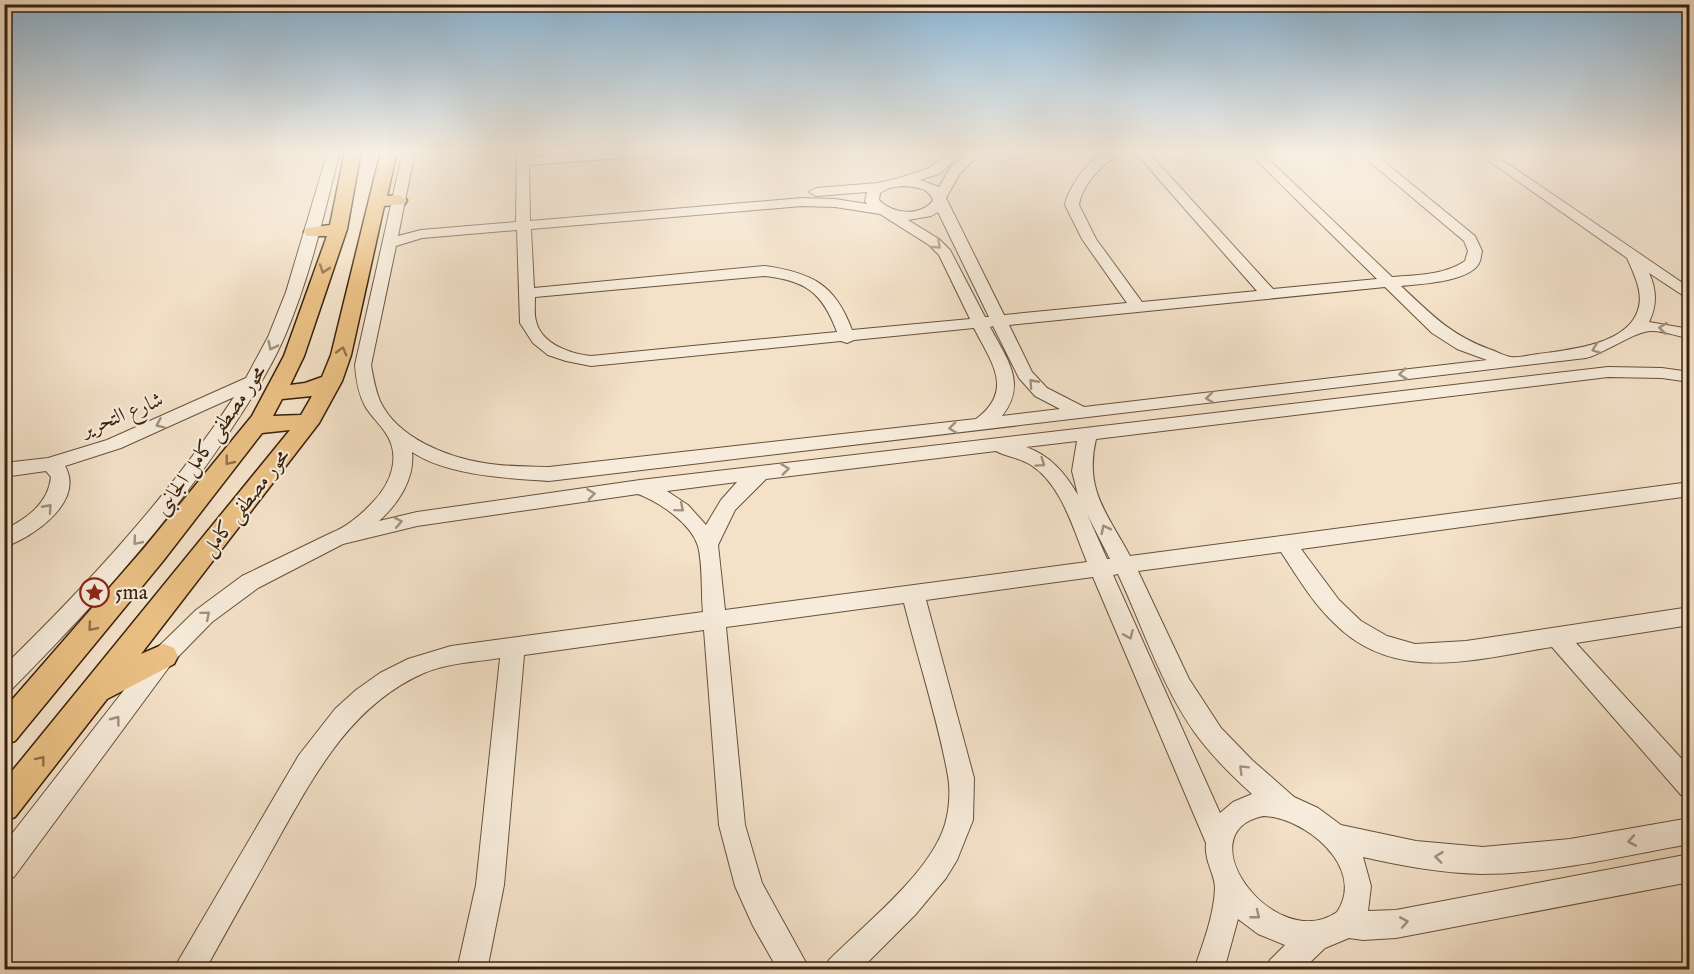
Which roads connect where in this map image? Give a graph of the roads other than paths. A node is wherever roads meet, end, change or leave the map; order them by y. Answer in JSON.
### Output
{"nodes":[{"id":1,"x":322,"y":196,"type":"edge"},
{"id":2,"x":344,"y":196,"type":"edge"},
{"id":3,"x":388,"y":196,"type":"edge"},
{"id":4,"x":390,"y":196,"type":"edge"},
{"id":5,"x":523,"y":196,"type":"edge"},
{"id":6,"x":777,"y":196,"type":"edge"},
{"id":7,"x":871,"y":196,"type":"edge"},
{"id":8,"x":1075,"y":196,"type":"edge"},
{"id":9,"x":1181,"y":196,"type":"edge"},
{"id":10,"x":1301,"y":196,"type":"edge"},
{"id":11,"x":1419,"y":196,"type":"edge"},
{"id":12,"x":1546,"y":196,"type":"edge"},
{"id":13,"x":940,"y":199,"type":"joint"},
{"id":14,"x":388,"y":201,"type":"junction"},
{"id":15,"x":885,"y":212,"type":"junction"},
{"id":16,"x":395,"y":219,"type":"junction"},
{"id":17,"x":523,"y":220,"type":"junction"},
{"id":18,"x":338,"y":229,"type":"junction"},
{"id":19,"x":313,"y":232,"type":"junction"},
{"id":20,"x":390,"y":243,"type":"junction"},
{"id":21,"x":1634,"y":258,"type":"junction"},
{"id":22,"x":1390,"y":282,"type":"junction"},
{"id":23,"x":526,"y":293,"type":"junction"},
{"id":24,"x":1268,"y":293,"type":"junction"},
{"id":25,"x":1689,"y":295,"type":"edge"},
{"id":26,"x":1137,"y":306,"type":"junction"},
{"id":27,"x":998,"y":321,"type":"junction"},
{"id":28,"x":981,"y":323,"type":"junction"},
{"id":29,"x":1636,"y":328,"type":"junction"},
{"id":30,"x":1438,"y":330,"type":"junction"},
{"id":31,"x":1689,"y":334,"type":"edge"},
{"id":32,"x":847,"y":338,"type":"junction"},
{"id":33,"x":1509,"y":362,"type":"junction"},
{"id":34,"x":1438,"y":370,"type":"junction"},
{"id":35,"x":1689,"y":377,"type":"edge"},
{"id":36,"x":331,"y":381,"type":"junction"},
{"id":37,"x":252,"y":382,"type":"junction"},
{"id":38,"x":277,"y":393,"type":"junction"},
{"id":39,"x":308,"y":423,"type":"junction"},
{"id":40,"x":1085,"y":423,"type":"junction"},
{"id":41,"x":255,"y":427,"type":"junction"},
{"id":42,"x":395,"y":432,"type":"junction"},
{"id":43,"x":984,"y":435,"type":"junction"},
{"id":44,"x":859,"y":440,"type":"junction"},
{"id":45,"x":864,"y":460,"type":"junction"},
{"id":46,"x":49,"y":464,"type":"junction"},
{"id":47,"x":4,"y":470,"type":"edge"},
{"id":48,"x":760,"y":472,"type":"junction"},
{"id":49,"x":640,"y":487,"type":"junction"},
{"id":50,"x":1689,"y":489,"type":"edge"},
{"id":51,"x":338,"y":538,"type":"junction"},
{"id":52,"x":4,"y":539,"type":"edge"},
{"id":53,"x":1286,"y":543,"type":"junction"},
{"id":54,"x":708,"y":545,"type":"junction"},
{"id":55,"x":1124,"y":565,"type":"junction"},
{"id":56,"x":1100,"y":568,"type":"junction"},
{"id":57,"x":913,"y":594,"type":"junction"},
{"id":58,"x":1689,"y":616,"type":"edge"},
{"id":59,"x":715,"y":620,"type":"junction"},
{"id":60,"x":1557,"y":637,"type":"junction"},
{"id":61,"x":513,"y":647,"type":"junction"},
{"id":62,"x":164,"y":656,"type":"junction"},
{"id":63,"x":4,"y":681,"type":"edge"},
{"id":64,"x":94,"y":692,"type":"junction"},
{"id":65,"x":5,"y":729,"type":"edge"},
{"id":66,"x":1689,"y":787,"type":"edge"},
{"id":67,"x":4,"y":806,"type":"edge"},
{"id":68,"x":1287,"y":808,"type":"junction"},
{"id":69,"x":1689,"y":831,"type":"edge"},
{"id":70,"x":1333,"y":835,"type":"junction"},
{"id":71,"x":1219,"y":842,"type":"junction"},
{"id":72,"x":4,"y":867,"type":"edge"},
{"id":73,"x":1689,"y":868,"type":"edge"},
{"id":74,"x":1229,"y":885,"type":"junction"},
{"id":75,"x":1346,"y":923,"type":"junction"},
{"id":76,"x":1316,"y":936,"type":"junction"},
{"id":77,"x":188,"y":969,"type":"edge"},
{"id":78,"x":472,"y":969,"type":"edge"},
{"id":79,"x":795,"y":969,"type":"edge"},
{"id":80,"x":839,"y":969,"type":"edge"},
{"id":81,"x":1209,"y":969,"type":"edge"},
{"id":82,"x":1280,"y":969,"type":"edge"}],
"edges":[{"from":1,"to":19,"type":"street","name":"محور مصطفى كامل الجانبى"},
{"from":2,"to":18,"type":"main road","name":"محور مصطفى كامل"},
{"from":3,"to":14,"type":"main road","name":"محور مصطفى كامل"},
{"from":4,"to":14,"type":"street"},
{"from":5,"to":17,"type":"street"},
{"from":6,"to":17,"type":"street"},
{"from":7,"to":15,"type":"street"},
{"from":8,"to":26,"type":"street"},
{"from":9,"to":24,"type":"street"},
{"from":10,"to":22,"type":"street"},
{"from":11,"to":22,"type":"street"},
{"from":12,"to":21,"type":"street"},
{"from":13,"to":15,"type":"street"},
{"from":13,"to":27,"type":"street"},
{"from":14,"to":16,"type":"street"},
{"from":36,"to":14,"type":"main road","name":"محور مصطفى كامل","one_way":true},
{"from":15,"to":17,"type":"street"},
{"from":15,"to":28,"type":"street","one_way":true},
{"from":16,"to":17,"type":"street"},
{"from":16,"to":20,"type":"street"},
{"from":17,"to":20,"type":"street"},
{"from":17,"to":23,"type":"street"},
{"from":18,"to":19,"type":"main road"},
{"from":18,"to":38,"type":"main road","name":"محور مصطفى كامل","one_way":true},
{"from":19,"to":37,"type":"street","name":"محور مصطفى كامل الجانبى","one_way":true},
{"from":20,"to":42,"type":"street"},
{"from":21,"to":25,"type":"street"},
{"from":21,"to":29,"type":"street"},
{"from":22,"to":24,"type":"street"},
{"from":22,"to":30,"type":"street"},
{"from":23,"to":32,"type":"street"},
{"from":23,"to":32,"type":"street"},
{"from":24,"to":26,"type":"street"},
{"from":26,"to":27,"type":"street"},
{"from":27,"to":28,"type":"street"},
{"from":40,"to":27,"type":"street","one_way":true},
{"from":28,"to":32,"type":"street"},
{"from":28,"to":43,"type":"street"},
{"from":31,"to":29,"type":"street","one_way":true},
{"from":29,"to":33,"type":"street","one_way":true},
{"from":30,"to":33,"type":"street"},
{"from":30,"to":34,"type":"street"},
{"from":33,"to":34,"type":"street"},
{"from":34,"to":40,"type":"street","one_way":true},
{"from":35,"to":40,"type":"street"},
{"from":36,"to":38,"type":"main road"},
{"from":36,"to":39,"type":"main road","name":"محور مصطفى كامل"},
{"from":37,"to":46,"type":"street","name":"شارع التحرير","one_way":true},
{"from":37,"to":63,"type":"street","name":"محور مصطفى كامل الجانبى","one_way":true},
{"from":38,"to":41,"type":"main road","name":"محور مصطفى كامل"},
{"from":39,"to":41,"type":"main road"},
{"from":39,"to":64,"type":"main road","name":"محور مصطفى كامل"},
{"from":40,"to":43,"type":"street"},
{"from":55,"to":40,"type":"street","one_way":true},
{"from":41,"to":65,"type":"main road","name":"محور مصطفى كامل","one_way":true},
{"from":42,"to":44,"type":"street"},
{"from":42,"to":51,"type":"street"},
{"from":43,"to":44,"type":"street","one_way":true},
{"from":43,"to":45,"type":"street"},
{"from":43,"to":56,"type":"street","one_way":true},
{"from":44,"to":45,"type":"street"},
{"from":48,"to":45,"type":"street","one_way":true},
{"from":46,"to":47,"type":"street","name":"شارع التحرير"},
{"from":52,"to":46,"type":"street","one_way":true},
{"from":48,"to":49,"type":"street"},
{"from":48,"to":54,"type":"street"},
{"from":51,"to":49,"type":"street","one_way":true},
{"from":49,"to":54,"type":"street","one_way":true},
{"from":50,"to":53,"type":"street"},
{"from":62,"to":51,"type":"street","one_way":true},
{"from":53,"to":55,"type":"street"},
{"from":53,"to":60,"type":"street"},
{"from":54,"to":59,"type":"street"},
{"from":55,"to":56,"type":"street"},
{"from":68,"to":55,"type":"street","one_way":true},
{"from":56,"to":57,"type":"street"},
{"from":56,"to":71,"type":"street","one_way":true},
{"from":57,"to":59,"type":"street"},
{"from":57,"to":80,"type":"street"},
{"from":58,"to":60,"type":"street"},
{"from":59,"to":61,"type":"street"},
{"from":59,"to":79,"type":"street"},
{"from":60,"to":66,"type":"street"},
{"from":61,"to":77,"type":"street"},
{"from":61,"to":78,"type":"street"},
{"from":62,"to":64,"type":"main road"},
{"from":72,"to":62,"type":"street","one_way":true},
{"from":67,"to":64,"type":"main road","name":"محور مصطفى كامل","one_way":true},
{"from":68,"to":70,"type":"street"},
{"from":68,"to":71,"type":"street"},
{"from":69,"to":70,"type":"street","one_way":true},
{"from":70,"to":75,"type":"street"},
{"from":71,"to":74,"type":"street"},
{"from":75,"to":73,"type":"street","one_way":true},
{"from":74,"to":76,"type":"street","one_way":true},
{"from":74,"to":81,"type":"street"},
{"from":75,"to":76,"type":"street"},
{"from":76,"to":82,"type":"street"}]}
